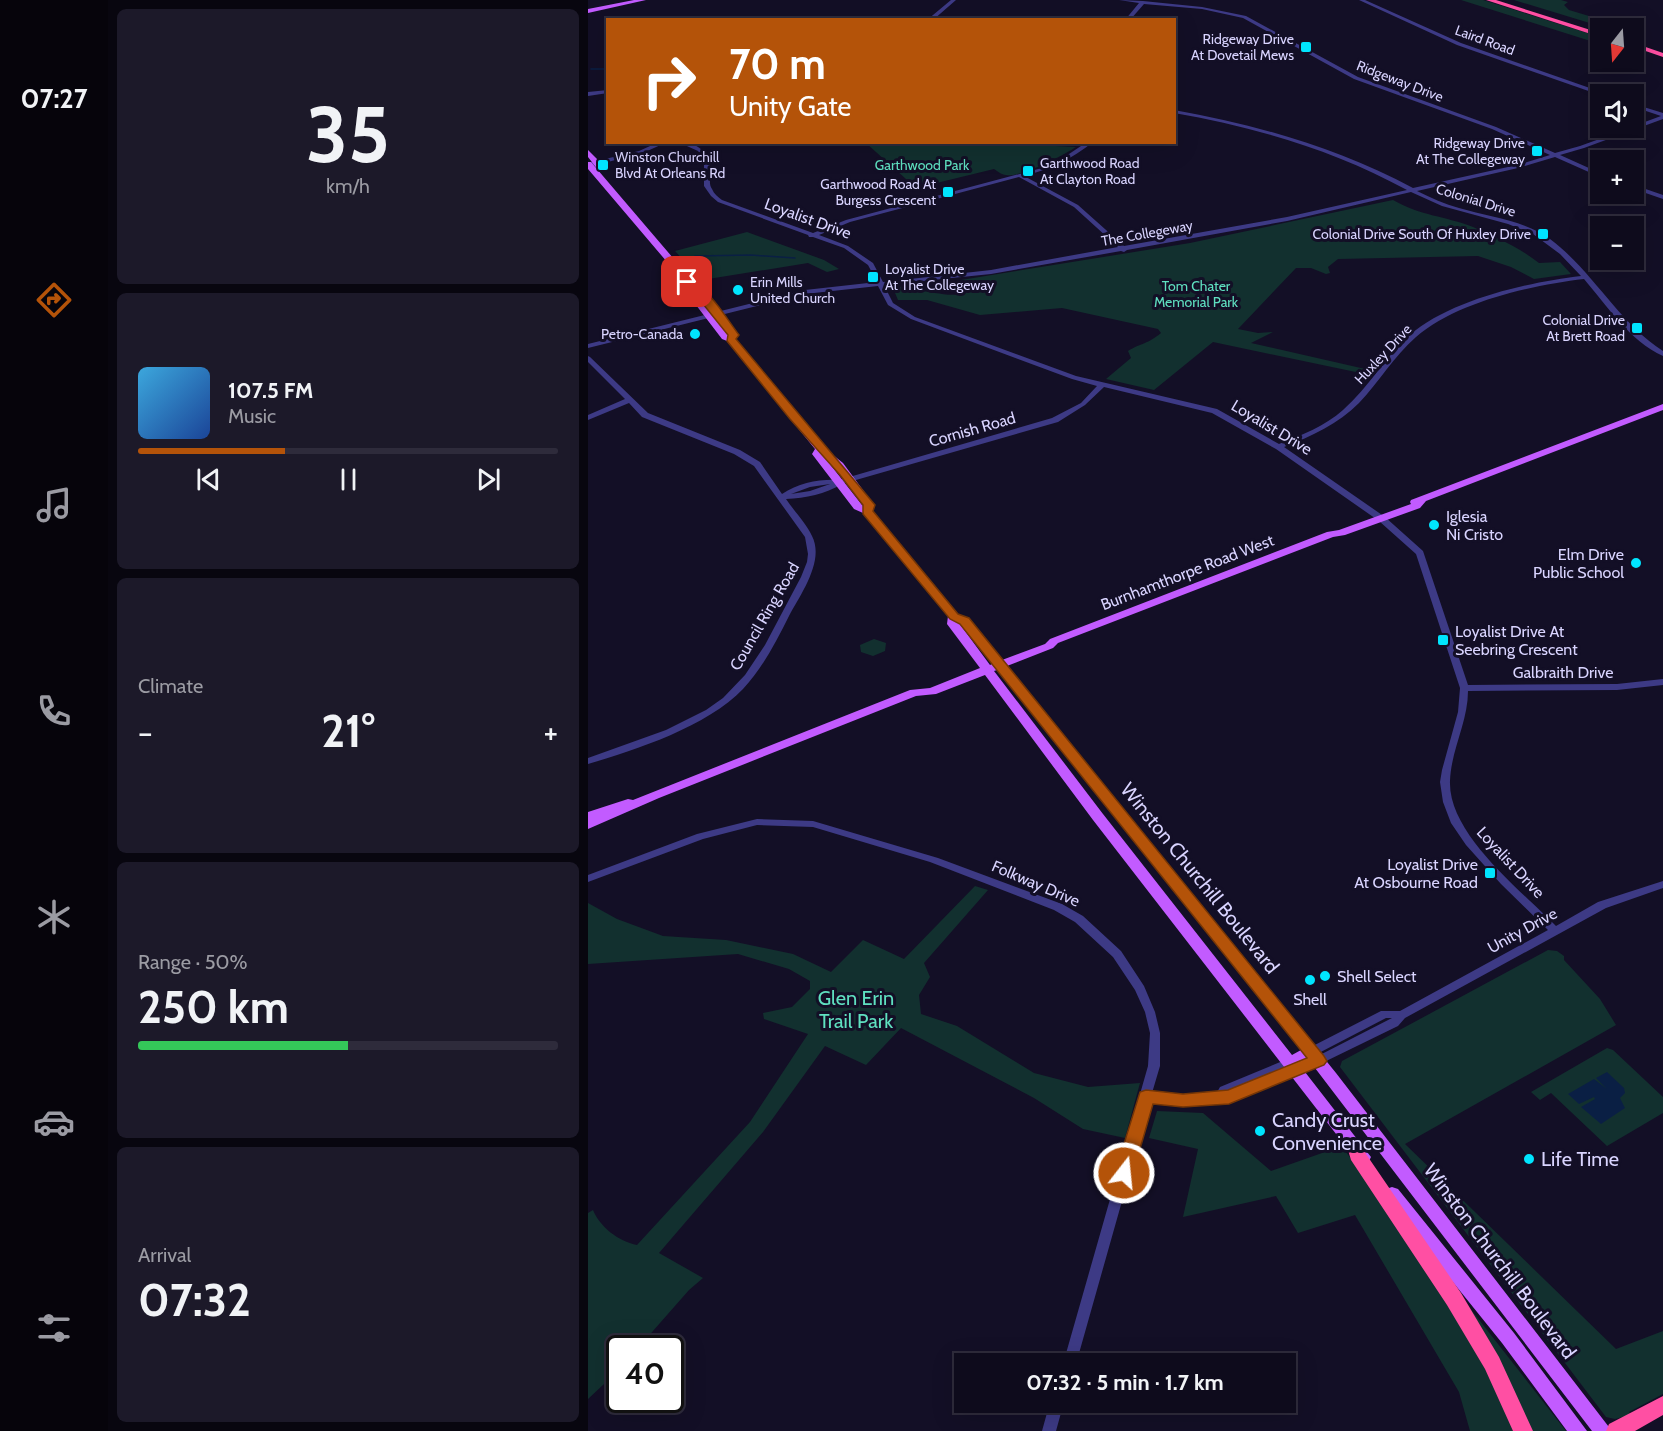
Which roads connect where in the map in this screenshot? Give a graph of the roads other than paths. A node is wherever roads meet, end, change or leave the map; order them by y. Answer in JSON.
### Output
{"nodes":[{"id":1,"x":628,"y":0,"type":"edge"},
{"id":2,"x":643,"y":0,"type":"edge"},
{"id":3,"x":954,"y":0,"type":"edge"},
{"id":4,"x":1121,"y":0,"type":"edge"},
{"id":5,"x":1361,"y":0,"type":"edge"},
{"id":6,"x":1489,"y":0,"type":"edge"},
{"id":7,"x":1506,"y":0,"type":"edge"},
{"id":8,"x":1143,"y":2,"type":"junction"},
{"id":9,"x":588,"y":9,"type":"edge"},
{"id":10,"x":932,"y":18,"type":"edge"},
{"id":11,"x":1129,"y":18,"type":"edge"},
{"id":12,"x":1590,"y":26,"type":"edge"},
{"id":13,"x":1590,"y":32,"type":"edge"},
{"id":14,"x":1644,"y":42,"type":"edge"},
{"id":15,"x":1644,"y":48,"type":"edge"},
{"id":16,"x":1663,"y":49,"type":"edge"},
{"id":17,"x":1663,"y":55,"type":"edge"},
{"id":18,"x":1590,"y":89,"type":"edge"},
{"id":19,"x":606,"y":91,"type":"edge"},
{"id":20,"x":588,"y":94,"type":"edge"},
{"id":21,"x":1644,"y":109,"type":"edge"},
{"id":22,"x":1176,"y":112,"type":"edge"},
{"id":23,"x":1663,"y":116,"type":"edge"},
{"id":24,"x":660,"y":144,"type":"edge"},
{"id":25,"x":685,"y":144,"type":"edge"},
{"id":26,"x":1088,"y":144,"type":"edge"},
{"id":27,"x":588,"y":152,"type":"edge"},
{"id":28,"x":1556,"y":155,"type":"junction"},
{"id":29,"x":590,"y":164,"type":"edge"},
{"id":30,"x":1590,"y":170,"type":"edge"},
{"id":31,"x":1020,"y":176,"type":"junction"},
{"id":32,"x":1413,"y":190,"type":"junction"},
{"id":33,"x":1644,"y":190,"type":"edge"},
{"id":34,"x":1663,"y":196,"type":"edge"},
{"id":35,"x":811,"y":236,"type":"junction"},
{"id":36,"x":1124,"y":250,"type":"junction"},
{"id":37,"x":1584,"y":277,"type":"junction"},
{"id":38,"x":882,"y":284,"type":"junction"},
{"id":39,"x":712,"y":314,"type":"junction"},
{"id":40,"x":588,"y":348,"type":"edge"},
{"id":41,"x":1663,"y":354,"type":"edge"},
{"id":42,"x":588,"y":358,"type":"edge"},
{"id":43,"x":1103,"y":384,"type":"junction"},
{"id":44,"x":629,"y":400,"type":"junction"},
{"id":45,"x":1663,"y":408,"type":"edge"},
{"id":46,"x":588,"y":418,"type":"edge"},
{"id":47,"x":1279,"y":447,"type":"junction"},
{"id":48,"x":844,"y":481,"type":"junction"},
{"id":49,"x":782,"y":497,"type":"junction"},
{"id":50,"x":1379,"y":517,"type":"junction"},
{"id":51,"x":992,"y":664,"type":"junction"},
{"id":52,"x":1663,"y":682,"type":"edge"},
{"id":53,"x":1464,"y":688,"type":"junction"},
{"id":54,"x":932,"y":691,"type":"junction"},
{"id":55,"x":914,"y":693,"type":"junction"},
{"id":56,"x":1019,"y":709,"type":"junction"},
{"id":57,"x":588,"y":761,"type":"edge"},
{"id":58,"x":655,"y":795,"type":"junction"},
{"id":59,"x":588,"y":816,"type":"edge"},
{"id":60,"x":588,"y":825,"type":"edge"},
{"id":61,"x":588,"y":879,"type":"edge"},
{"id":62,"x":1663,"y":884,"type":"edge"},
{"id":63,"x":1555,"y":931,"type":"junction"},
{"id":64,"x":1315,"y":1056,"type":"junction"},
{"id":65,"x":1292,"y":1066,"type":"junction"},
{"id":66,"x":1146,"y":1097,"type":"junction"},
{"id":67,"x":1357,"y":1150,"type":"junction"},
{"id":68,"x":1072,"y":1353,"type":"edge"},
{"id":69,"x":1663,"y":1405,"type":"edge"},
{"id":70,"x":1054,"y":1413,"type":"edge"},
{"id":71,"x":1049,"y":1431,"type":"edge"},
{"id":72,"x":1523,"y":1431,"type":"edge"},
{"id":73,"x":1578,"y":1431,"type":"edge"},
{"id":74,"x":1603,"y":1431,"type":"edge"},
{"id":75,"x":1616,"y":1431,"type":"edge"}],
"edges":[{"from":1,"to":9,"type":"main road"},
{"from":2,"to":9,"type":"main road"},
{"from":3,"to":10,"type":"street"},
{"from":4,"to":8,"type":"street","name":"Ridgeway Drive"},
{"from":5,"to":18,"type":"street","name":"Laird Road"},
{"from":6,"to":13,"type":"highway"},
{"from":7,"to":12,"type":"highway"},
{"from":8,"to":11,"type":"street"},
{"from":8,"to":28,"type":"street","name":"Ridgeway Drive"},
{"from":14,"to":16,"type":"highway"},
{"from":15,"to":17,"type":"highway"},
{"from":19,"to":20,"type":"street"},
{"from":21,"to":23,"type":"street"},
{"from":22,"to":32,"type":"street","name":"Colonial Drive"},
{"from":23,"to":28,"type":"street","name":"The Collegeway"},
{"from":24,"to":29,"type":"street"},
{"from":25,"to":35,"type":"street","name":"Loyalist Drive"},
{"from":26,"to":31,"type":"street"},
{"from":27,"to":29,"type":"main road","name":"Winston Churchill Boulevard"},
{"from":28,"to":30,"type":"street","name":"Ridgeway Drive"},
{"from":28,"to":32,"type":"street","name":"The Collegeway"},
{"from":29,"to":39,"type":"main road","name":"Winston Churchill Boulevard"},
{"from":31,"to":35,"type":"street"},
{"from":31,"to":36,"type":"street"},
{"from":32,"to":36,"type":"street","name":"The Collegeway"},
{"from":32,"to":37,"type":"street","name":"Colonial Drive"},
{"from":33,"to":34,"type":"street"},
{"from":35,"to":38,"type":"street","name":"Loyalist Drive"},
{"from":36,"to":38,"type":"street","name":"The Collegeway"},
{"from":37,"to":41,"type":"street","name":"Colonial Drive"},
{"from":37,"to":47,"type":"street","name":"Huxley Drive"},
{"from":38,"to":39,"type":"street","name":"The Collegeway"},
{"from":38,"to":43,"type":"street","name":"Loyalist Drive"},
{"from":39,"to":40,"type":"street","name":"The Collegeway"},
{"from":39,"to":48,"type":"main road","name":"Winston Churchill Boulevard"},
{"from":42,"to":44,"type":"street","name":"Council Ring Road"},
{"from":43,"to":47,"type":"street","name":"Loyalist Drive"},
{"from":43,"to":48,"type":"street","name":"Cornish Road"},
{"from":44,"to":46,"type":"street"},
{"from":44,"to":49,"type":"street","name":"Council Ring Road"},
{"from":45,"to":50,"type":"main road","name":"Burnhamthorpe Road West"},
{"from":47,"to":50,"type":"street","name":"Loyalist Drive"},
{"from":48,"to":49,"type":"street","name":"Cornish Road"},
{"from":48,"to":51,"type":"main road","name":"Winston Churchill Boulevard"},
{"from":49,"to":57,"type":"street","name":"Council Ring Road"},
{"from":50,"to":51,"type":"main road","name":"Burnhamthorpe Road West"},
{"from":50,"to":53,"type":"street","name":"Loyalist Drive"},
{"from":51,"to":54,"type":"main road","name":"Burnhamthorpe Road West"},
{"from":51,"to":55,"type":"main road","name":"Burnhamthorpe Road West"},
{"from":51,"to":56,"type":"main road","name":"Winston Churchill Boulevard"},
{"from":51,"to":64,"type":"main road","name":"Winston Churchill Boulevard"},
{"from":52,"to":53,"type":"street","name":"Galbraith Drive"},
{"from":53,"to":63,"type":"street","name":"Loyalist Drive"},
{"from":54,"to":55,"type":"main road","name":"Burnhamthorpe Road West"},
{"from":54,"to":56,"type":"main road"},
{"from":55,"to":58,"type":"main road","name":"Burnhamthorpe Road West"},
{"from":56,"to":65,"type":"main road","name":"Winston Churchill Boulevard"},
{"from":58,"to":59,"type":"main road","name":"Burnhamthorpe Road West"},
{"from":58,"to":60,"type":"main road","name":"Burnhamthorpe Road West"},
{"from":61,"to":66,"type":"street","name":"Folkway Drive"},
{"from":62,"to":63,"type":"street","name":"Unity Drive"},
{"from":63,"to":64,"type":"street","name":"Unity Drive"},
{"from":64,"to":65,"type":"main road"},
{"from":64,"to":74,"type":"main road","name":"Winston Churchill Boulevard"},
{"from":65,"to":66,"type":"street"},
{"from":65,"to":67,"type":"main road","name":"Winston Churchill Boulevard"},
{"from":66,"to":68,"type":"street","name":"Folkway Drive"},
{"from":67,"to":72,"type":"highway"},
{"from":67,"to":73,"type":"main road","name":"Winston Churchill Boulevard"},
{"from":69,"to":75,"type":"highway"},
{"from":70,"to":71,"type":"street"}]}
